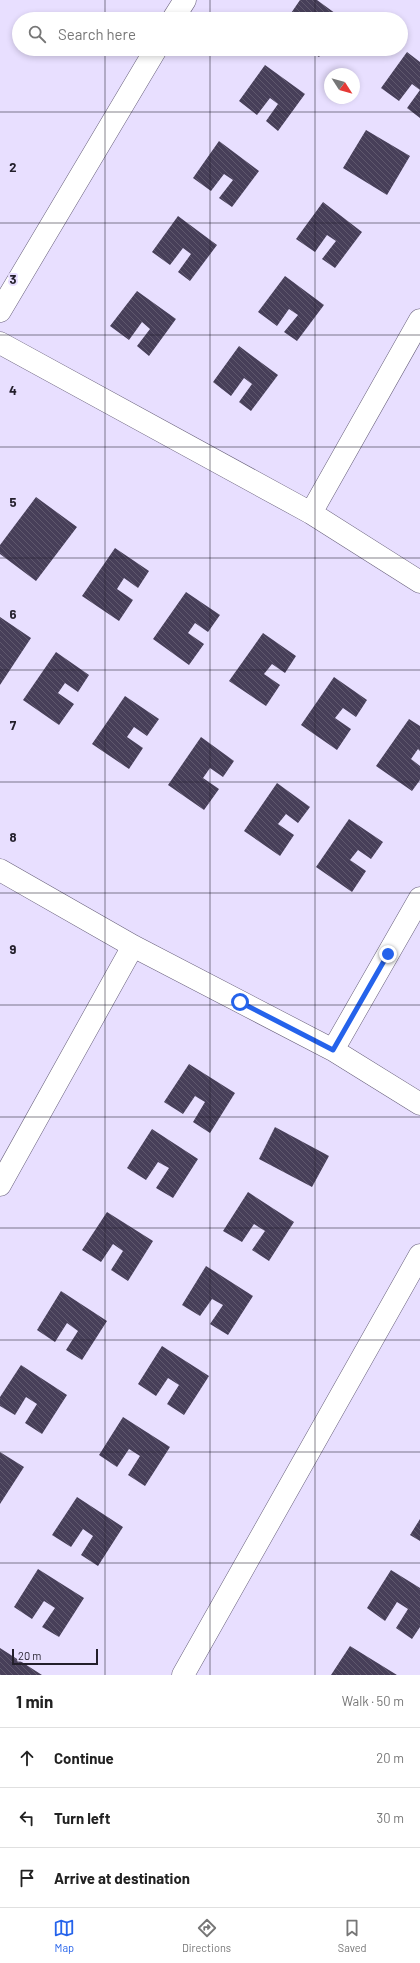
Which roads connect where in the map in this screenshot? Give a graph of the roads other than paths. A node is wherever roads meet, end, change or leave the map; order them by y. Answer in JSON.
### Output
{"nodes":[{"id":1,"x":185,"y":0,"type":"edge"},
{"id":2,"x":177,"y":12,"type":"edge"},
{"id":3,"x":152,"y":56,"type":"edge"},
{"id":4,"x":0,"y":311,"type":"edge"},
{"id":5,"x":420,"y":320,"type":"edge"},
{"id":6,"x":0,"y":343,"type":"edge"},
{"id":7,"x":311,"y":513,"type":"junction"},
{"id":8,"x":420,"y":582,"type":"edge"},
{"id":9,"x":0,"y":870,"type":"edge"},
{"id":10,"x":420,"y":898,"type":"edge"},
{"id":11,"x":133,"y":946,"type":"junction"},
{"id":12,"x":333,"y":1050,"type":"junction"},
{"id":13,"x":420,"y":1104,"type":"edge"},
{"id":14,"x":0,"y":1185,"type":"edge"},
{"id":15,"x":420,"y":1255,"type":"edge"},
{"id":16,"x":183,"y":1675,"type":"edge"}],
"edges":[{"from":1,"to":2,"type":"street"},
{"from":3,"to":4,"type":"street"},
{"from":5,"to":7,"type":"street"},
{"from":6,"to":7,"type":"street"},
{"from":7,"to":8,"type":"street"},
{"from":9,"to":11,"type":"street"},
{"from":10,"to":12,"type":"street"},
{"from":11,"to":12,"type":"street"},
{"from":11,"to":14,"type":"street"},
{"from":12,"to":13,"type":"street"},
{"from":15,"to":16,"type":"street"}]}
